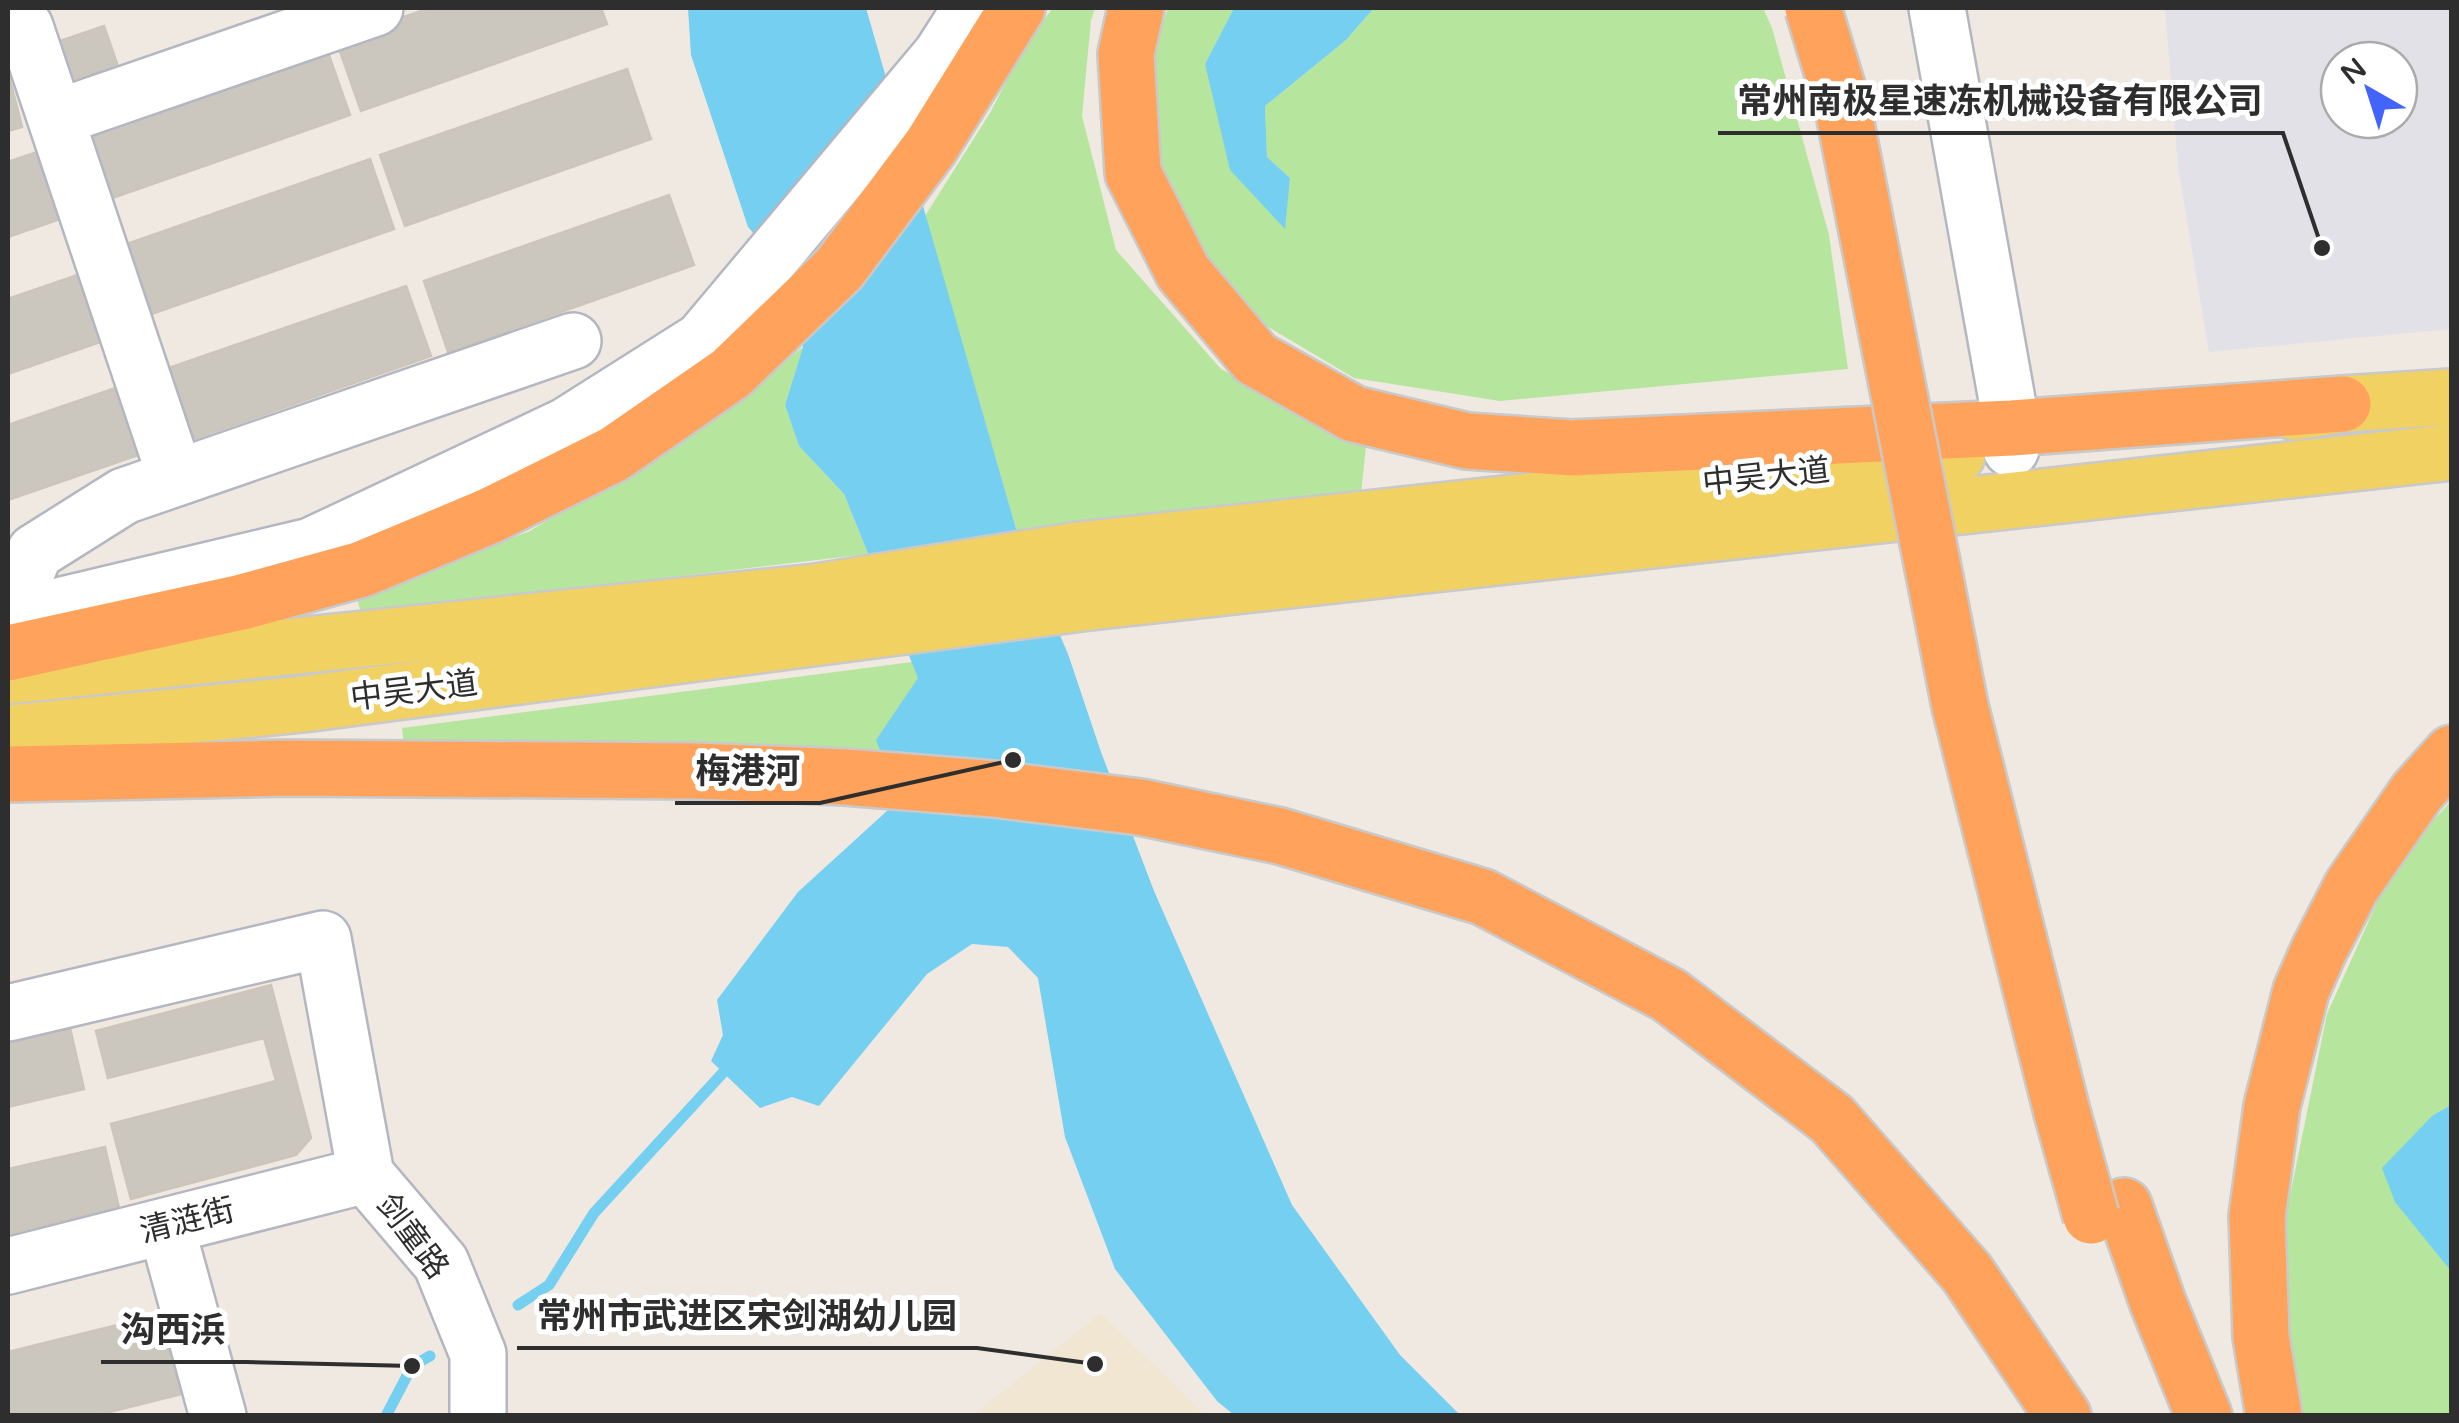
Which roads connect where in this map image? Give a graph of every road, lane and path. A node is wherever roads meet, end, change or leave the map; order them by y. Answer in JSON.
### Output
{"nodes":[{"id":1,"x":375,"y":8,"type":"edge"},
{"id":2,"x":971,"y":8,"type":"edge"},
{"id":3,"x":1016,"y":8,"type":"edge"},
{"id":4,"x":1136,"y":8,"type":"edge"},
{"id":5,"x":1813,"y":8,"type":"edge"},
{"id":6,"x":1849,"y":8,"type":"edge"},
{"id":7,"x":1937,"y":8,"type":"edge"},
{"id":8,"x":25,"y":27,"type":"dead end"},
{"id":9,"x":56,"y":118,"type":"junction"},
{"id":10,"x":573,"y":342,"type":"dead end"},
{"id":11,"x":716,"y":356,"type":"junction"},
{"id":12,"x":2452,"y":397,"type":"edge"},
{"id":13,"x":2342,"y":404,"type":"joint"},
{"id":14,"x":2012,"y":439,"type":"junction"},
{"id":15,"x":2452,"y":452,"type":"edge"},
{"id":16,"x":176,"y":478,"type":"junction"},
{"id":17,"x":1084,"y":576,"type":"junction"},
{"id":18,"x":818,"y":614,"type":"junction"},
{"id":19,"x":8,"y":617,"type":"edge"},
{"id":20,"x":8,"y":653,"type":"edge"},
{"id":21,"x":8,"y":676,"type":"edge"},
{"id":22,"x":8,"y":733,"type":"edge"},
{"id":23,"x":2452,"y":753,"type":"edge"},
{"id":24,"x":8,"y":774,"type":"edge"},
{"id":25,"x":8,"y":1013,"type":"edge"},
{"id":26,"x":366,"y":1175,"type":"junction"},
{"id":27,"x":2108,"y":1211,"type":"junction"},
{"id":28,"x":166,"y":1226,"type":"junction"},
{"id":29,"x":8,"y":1266,"type":"edge"},
{"id":30,"x":205,"y":1413,"type":"edge"},
{"id":31,"x":478,"y":1416,"type":"edge"},
{"id":32,"x":2063,"y":1416,"type":"edge"},
{"id":33,"x":2166,"y":1416,"type":"edge"},
{"id":34,"x":2204,"y":1416,"type":"edge"},
{"id":35,"x":2274,"y":1416,"type":"edge"}],
"edges":[{"from":1,"to":9,"type":"street"},
{"from":2,"to":11,"type":"street"},
{"from":3,"to":11,"type":"highway"},
{"from":4,"to":14,"type":"highway"},
{"from":5,"to":27,"type":"highway","bridge":true},
{"from":6,"to":27,"type":"highway"},
{"from":7,"to":14,"type":"street"},
{"from":8,"to":9,"type":"street"},
{"from":9,"to":16,"type":"street"},
{"from":10,"to":16,"type":"street"},
{"from":11,"to":19,"type":"street"},
{"from":11,"to":20,"type":"highway"},
{"from":12,"to":13,"type":"main road"},
{"from":13,"to":14,"type":"highway"},
{"from":14,"to":17,"type":"main road","name":"中吴大道"},
{"from":15,"to":17,"type":"main road","name":"中吴大道"},
{"from":16,"to":19,"type":"street"},
{"from":17,"to":18,"type":"main road"},
{"from":18,"to":21,"type":"main road","name":"中吴大道"},
{"from":18,"to":22,"type":"main road","name":"中吴大道"},
{"from":23,"to":35,"type":"highway"},
{"from":24,"to":32,"type":"highway"},
{"from":25,"to":26,"type":"street","name":"剑童路"},
{"from":26,"to":28,"type":"street","name":"清涟街"},
{"from":26,"to":31,"type":"street","name":"剑童路"},
{"from":27,"to":33,"type":"highway"},
{"from":27,"to":34,"type":"highway"},
{"from":28,"to":29,"type":"street","name":"清涟街"},
{"from":28,"to":30,"type":"street"}]}
